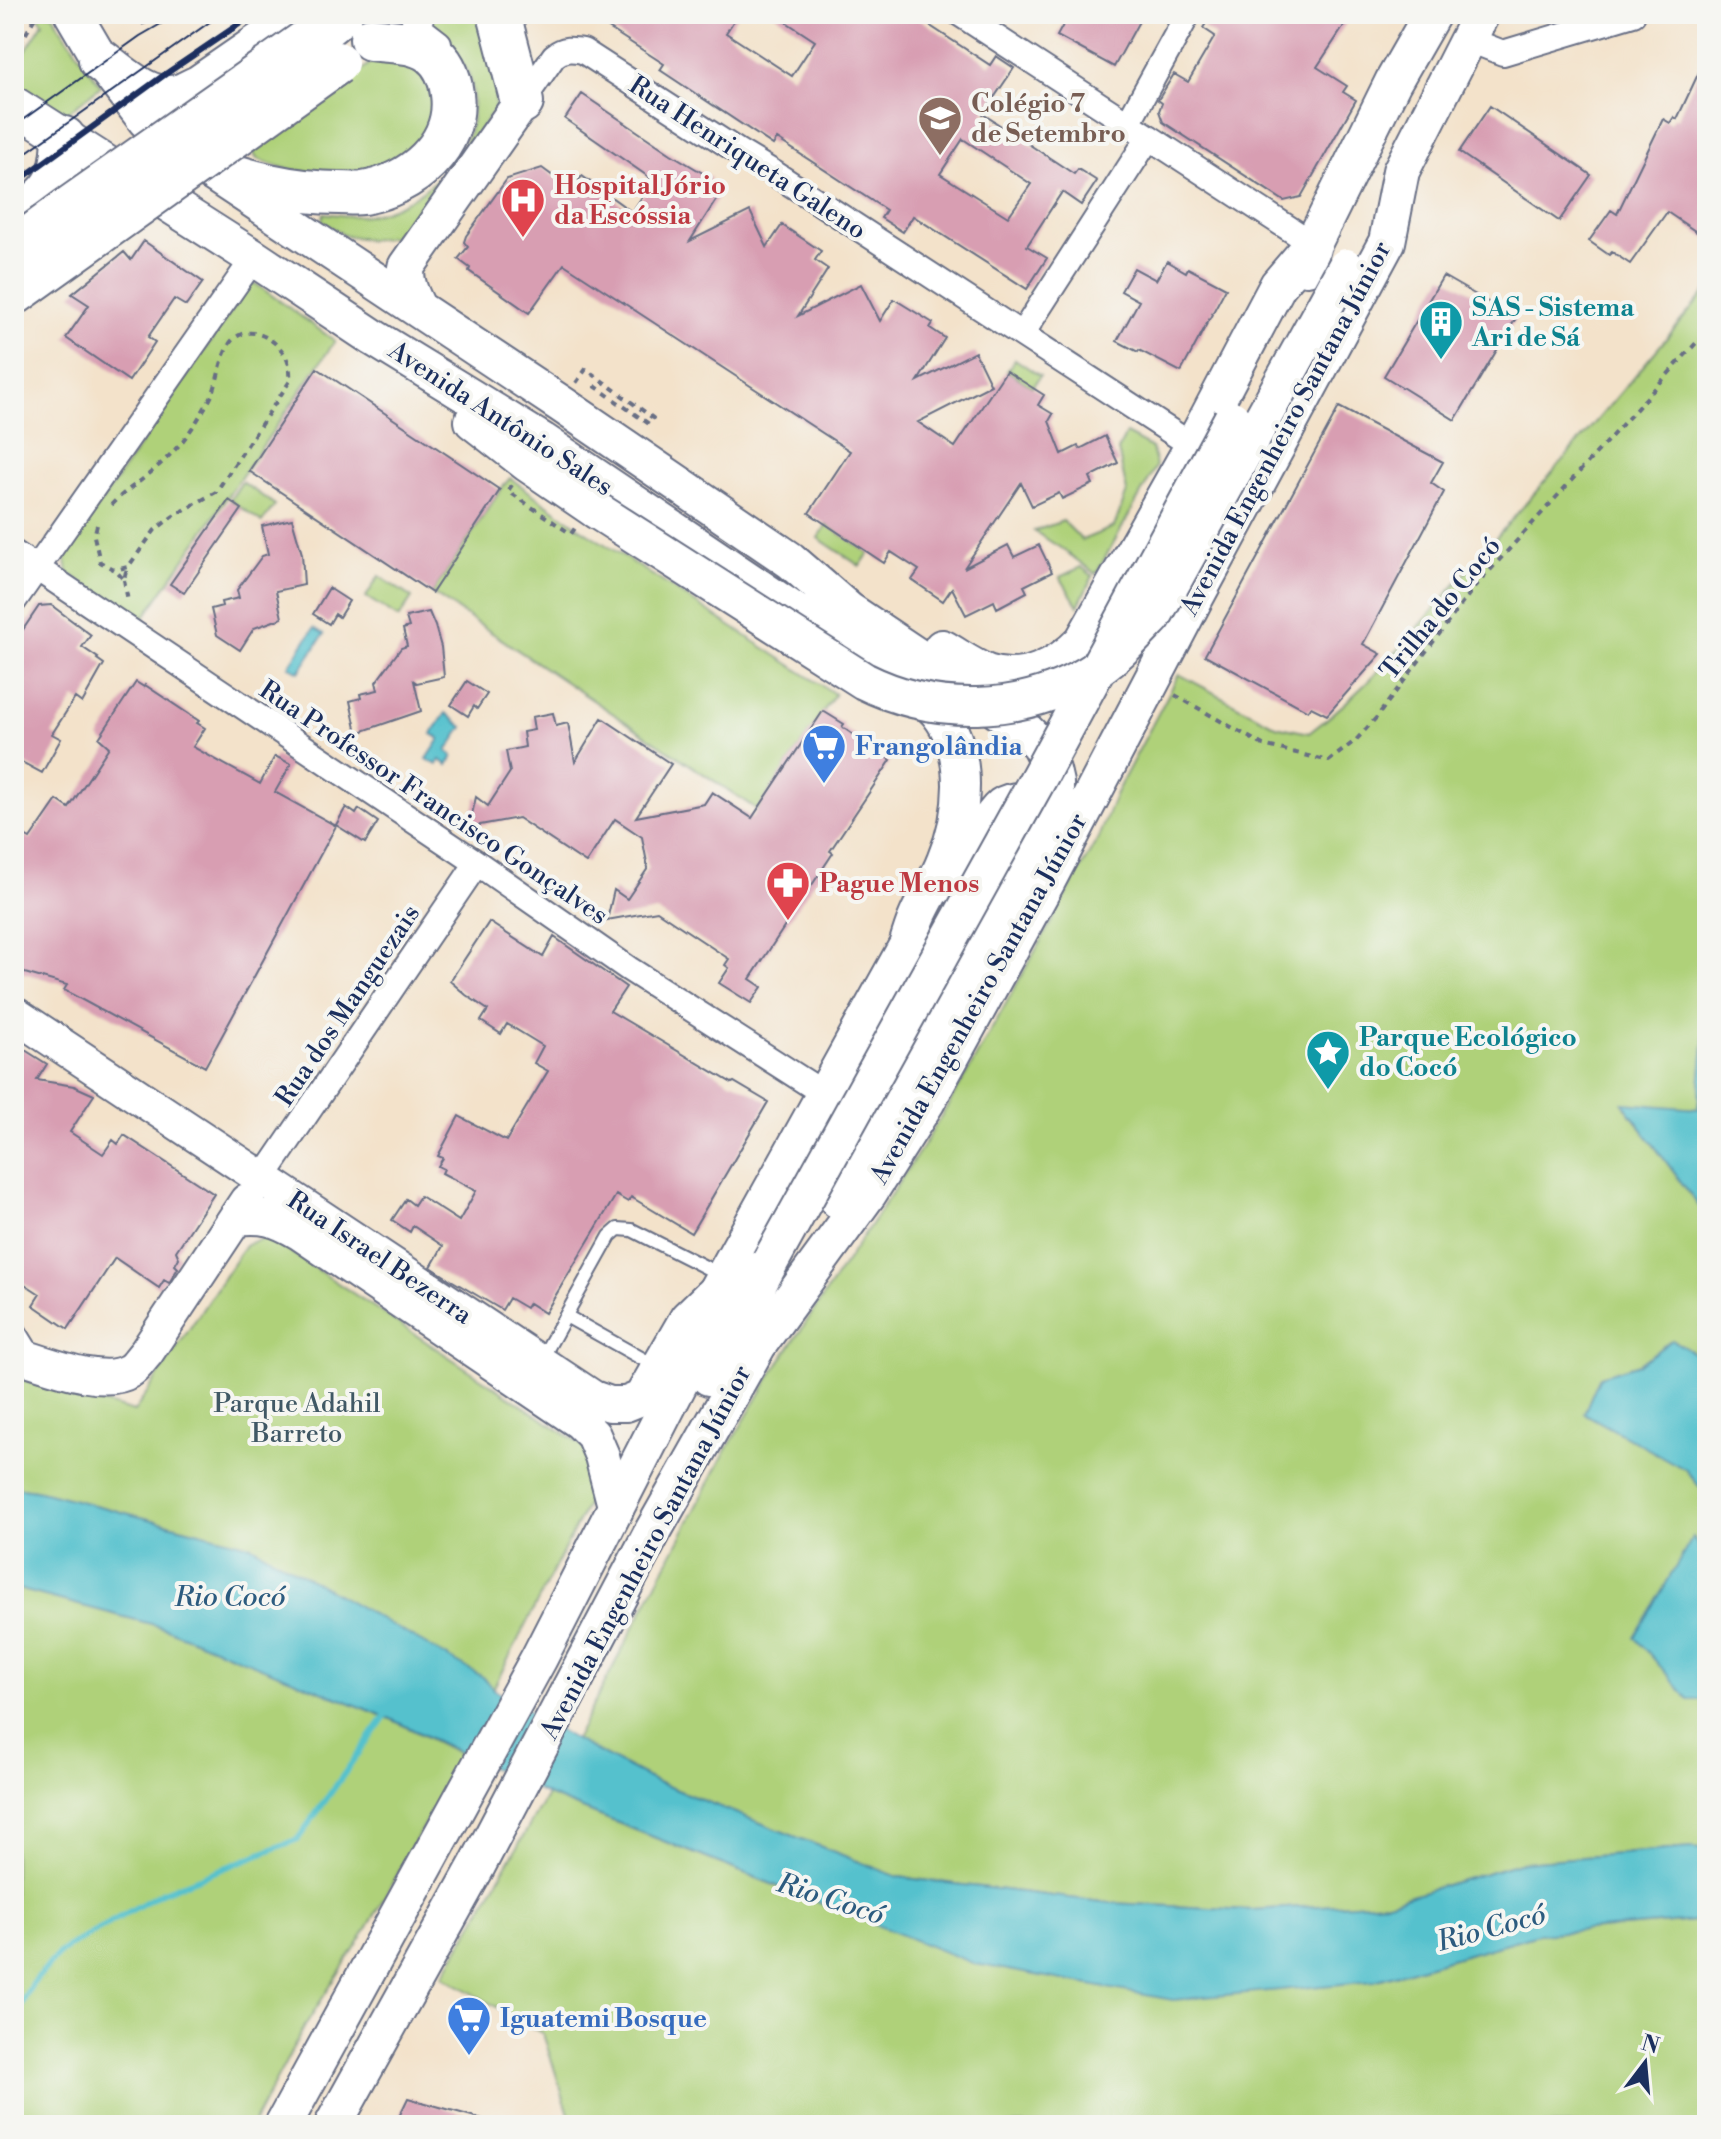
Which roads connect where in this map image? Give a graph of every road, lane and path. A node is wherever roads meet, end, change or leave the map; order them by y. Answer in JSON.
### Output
{"nodes":[{"id":1,"x":24,"y":14,"type":"edge"},
{"id":2,"x":37,"y":14,"type":"edge"},
{"id":3,"x":73,"y":14,"type":"edge"},
{"id":4,"x":136,"y":14,"type":"edge"},
{"id":5,"x":423,"y":14,"type":"edge"},
{"id":6,"x":484,"y":14,"type":"edge"},
{"id":7,"x":499,"y":14,"type":"edge"},
{"id":8,"x":960,"y":14,"type":"edge"},
{"id":9,"x":1188,"y":14,"type":"edge"},
{"id":10,"x":1432,"y":14,"type":"edge"},
{"id":11,"x":1633,"y":14,"type":"edge"},
{"id":12,"x":33,"y":20,"type":"junction"},
{"id":13,"x":144,"y":25,"type":"dead end"},
{"id":14,"x":1474,"y":26,"type":"edge"},
{"id":15,"x":345,"y":30,"type":"edge"},
{"id":16,"x":14,"y":55,"type":"edge"},
{"id":17,"x":100,"y":60,"type":"junction"},
{"id":18,"x":522,"y":102,"type":"junction"},
{"id":19,"x":14,"y":105,"type":"edge"},
{"id":20,"x":1128,"y":123,"type":"junction"},
{"id":21,"x":1149,"y":137,"type":"junction"},
{"id":22,"x":64,"y":138,"type":"junction"},
{"id":23,"x":201,"y":165,"type":"junction"},
{"id":24,"x":1401,"y":171,"type":"junction"},
{"id":25,"x":14,"y":219,"type":"edge"},
{"id":26,"x":1313,"y":244,"type":"junction"},
{"id":27,"x":14,"y":249,"type":"edge"},
{"id":28,"x":254,"y":258,"type":"junction"},
{"id":29,"x":14,"y":294,"type":"edge"},
{"id":30,"x":418,"y":309,"type":"junction"},
{"id":31,"x":1707,"y":331,"type":"edge"},
{"id":32,"x":1022,"y":334,"type":"junction"},
{"id":33,"x":374,"y":338,"type":"junction"},
{"id":34,"x":592,"y":384,"type":"dead end"},
{"id":35,"x":561,"y":404,"type":"junction"},
{"id":36,"x":1193,"y":446,"type":"junction"},
{"id":37,"x":114,"y":492,"type":"dead end"},
{"id":38,"x":105,"y":505,"type":"dead end"},
{"id":39,"x":97,"y":518,"type":"dead end"},
{"id":40,"x":88,"y":530,"type":"dead end"},
{"id":41,"x":14,"y":553,"type":"edge"},
{"id":42,"x":790,"y":560,"type":"junction"},
{"id":43,"x":127,"y":567,"type":"junction"},
{"id":44,"x":36,"y":568,"type":"junction"},
{"id":45,"x":115,"y":570,"type":"junction"},
{"id":46,"x":1196,"y":596,"type":"junction"},
{"id":47,"x":117,"y":598,"type":"dead end"},
{"id":48,"x":14,"y":601,"type":"edge"},
{"id":49,"x":128,"y":605,"type":"dead end"},
{"id":50,"x":1095,"y":620,"type":"junction"},
{"id":51,"x":1178,"y":688,"type":"dead end"},
{"id":52,"x":959,"y":759,"type":"joint"},
{"id":53,"x":477,"y":863,"type":"junction"},
{"id":54,"x":907,"y":946,"type":"junction"},
{"id":55,"x":951,"y":993,"type":"junction"},
{"id":56,"x":14,"y":1014,"type":"edge"},
{"id":57,"x":826,"y":1095,"type":"junction"},
{"id":58,"x":263,"y":1178,"type":"junction"},
{"id":59,"x":236,"y":1218,"type":"junction"},
{"id":60,"x":720,"y":1283,"type":"junction"},
{"id":61,"x":566,"y":1316,"type":"junction"},
{"id":62,"x":758,"y":1345,"type":"junction"},
{"id":63,"x":19,"y":1348,"type":"edge"},
{"id":64,"x":539,"y":1363,"type":"junction"},
{"id":65,"x":669,"y":1377,"type":"junction"},
{"id":66,"x":616,"y":1510,"type":"junction"},
{"id":67,"x":283,"y":2125,"type":"edge"},
{"id":68,"x":333,"y":2125,"type":"edge"}],
"edges":[{"from":1,"to":12,"type":"path"},
{"from":2,"to":12,"type":"path"},
{"from":3,"to":17,"type":"main road","name":"Avenida Antônio Sales"},
{"from":4,"to":13,"type":"path"},
{"from":5,"to":6,"type":"street"},
{"from":7,"to":18,"type":"highway"},
{"from":8,"to":20,"type":"street"},
{"from":9,"to":20,"type":"street"},
{"from":10,"to":26,"type":"main road","name":"Avenida Engenheiro Santana Júnior"},
{"from":11,"to":14,"type":"street"},
{"from":12,"to":16,"type":"path"},
{"from":14,"to":24,"type":"main road","name":"Avenida Engenheiro Santana Júnior"},
{"from":15,"to":17,"type":"highway"},
{"from":15,"to":23,"type":"highway"},
{"from":15,"to":27,"type":"highway","bridge":true},
{"from":15,"to":29,"type":"highway","bridge":true},
{"from":17,"to":23,"type":"main road","name":"Avenida Antônio Sales"},
{"from":18,"to":30,"type":"main road","name":"Rua Henriqueta Galeno"},
{"from":18,"to":32,"type":"street","name":"Rua Henriqueta Galeno"},
{"from":19,"to":22,"type":"main road","name":"Avenida Antônio Sales"},
{"from":20,"to":21,"type":"street"},
{"from":21,"to":26,"type":"street"},
{"from":21,"to":32,"type":"street"},
{"from":22,"to":25,"type":"highway"},
{"from":22,"to":28,"type":"main road","name":"Avenida Antônio Sales"},
{"from":23,"to":30,"type":"main road","name":"Avenida Antônio Sales"},
{"from":24,"to":33,"type":"main road","bridge":true},
{"from":24,"to":46,"type":"main road","name":"Avenida Engenheiro Santana Júnior"},
{"from":26,"to":36,"type":"main road"},
{"from":26,"to":66,"type":"main road","name":"Avenida Engenheiro Santana Júnior","bridge":true},
{"from":28,"to":33,"type":"main road","name":"Avenida Antônio Sales"},
{"from":28,"to":44,"type":"street"},
{"from":30,"to":35,"type":"main road","name":"Avenida Antônio Sales"},
{"from":31,"to":51,"type":"path","name":"Trilha do Cocó"},
{"from":32,"to":36,"type":"street","name":"Rua Henriqueta Galeno"},
{"from":33,"to":52,"type":"main road","name":"Avenida Antônio Sales"},
{"from":34,"to":35,"type":"path"},
{"from":35,"to":42,"type":"main road","name":"Avenida Antônio Sales"},
{"from":36,"to":50,"type":"main road"},
{"from":37,"to":38,"type":"path"},
{"from":39,"to":40,"type":"path"},
{"from":41,"to":44,"type":"street","name":"Rua Professor Francisco Gonçalves"},
{"from":42,"to":50,"type":"main road"},
{"from":42,"to":55,"type":"main road"},
{"from":43,"to":45,"type":"path"},
{"from":43,"to":45,"type":"path"},
{"from":43,"to":45,"type":"path"},
{"from":44,"to":48,"type":"street"},
{"from":44,"to":53,"type":"street","name":"Rua Professor Francisco Gonçalves"},
{"from":46,"to":50,"type":"main road"},
{"from":46,"to":62,"type":"main road","name":"Avenida Engenheiro Santana Júnior"},
{"from":47,"to":49,"type":"path"},
{"from":52,"to":54,"type":"main road","name":"Avenida Engenheiro Santana Júnior"},
{"from":53,"to":57,"type":"street","name":"Rua Professor Francisco Gonçalves"},
{"from":53,"to":58,"type":"street","name":"Rua dos Manguezais"},
{"from":54,"to":55,"type":"main road"},
{"from":54,"to":57,"type":"main road","name":"Avenida Engenheiro Santana Júnior"},
{"from":55,"to":62,"type":"main road"},
{"from":56,"to":58,"type":"street","name":"Rua Israel Bezerra"},
{"from":57,"to":60,"type":"main road","name":"Avenida Engenheiro Santana Júnior"},
{"from":58,"to":59,"type":"street"},
{"from":58,"to":64,"type":"street","name":"Rua Israel Bezerra"},
{"from":59,"to":63,"type":"street"},
{"from":59,"to":66,"type":"street","name":"Rua Israel Bezerra"},
{"from":60,"to":61,"type":"lane"},
{"from":60,"to":65,"type":"main road","name":"Avenida Engenheiro Santana Júnior"},
{"from":61,"to":64,"type":"lane"},
{"from":61,"to":65,"type":"lane"},
{"from":62,"to":68,"type":"main road","name":"Avenida Engenheiro Santana Júnior"},
{"from":64,"to":65,"type":"street","name":"Rua Israel Bezerra"},
{"from":65,"to":66,"type":"main road","name":"Avenida Engenheiro Santana Júnior"},
{"from":66,"to":67,"type":"main road","name":"Avenida Engenheiro Santana Júnior"}]}
